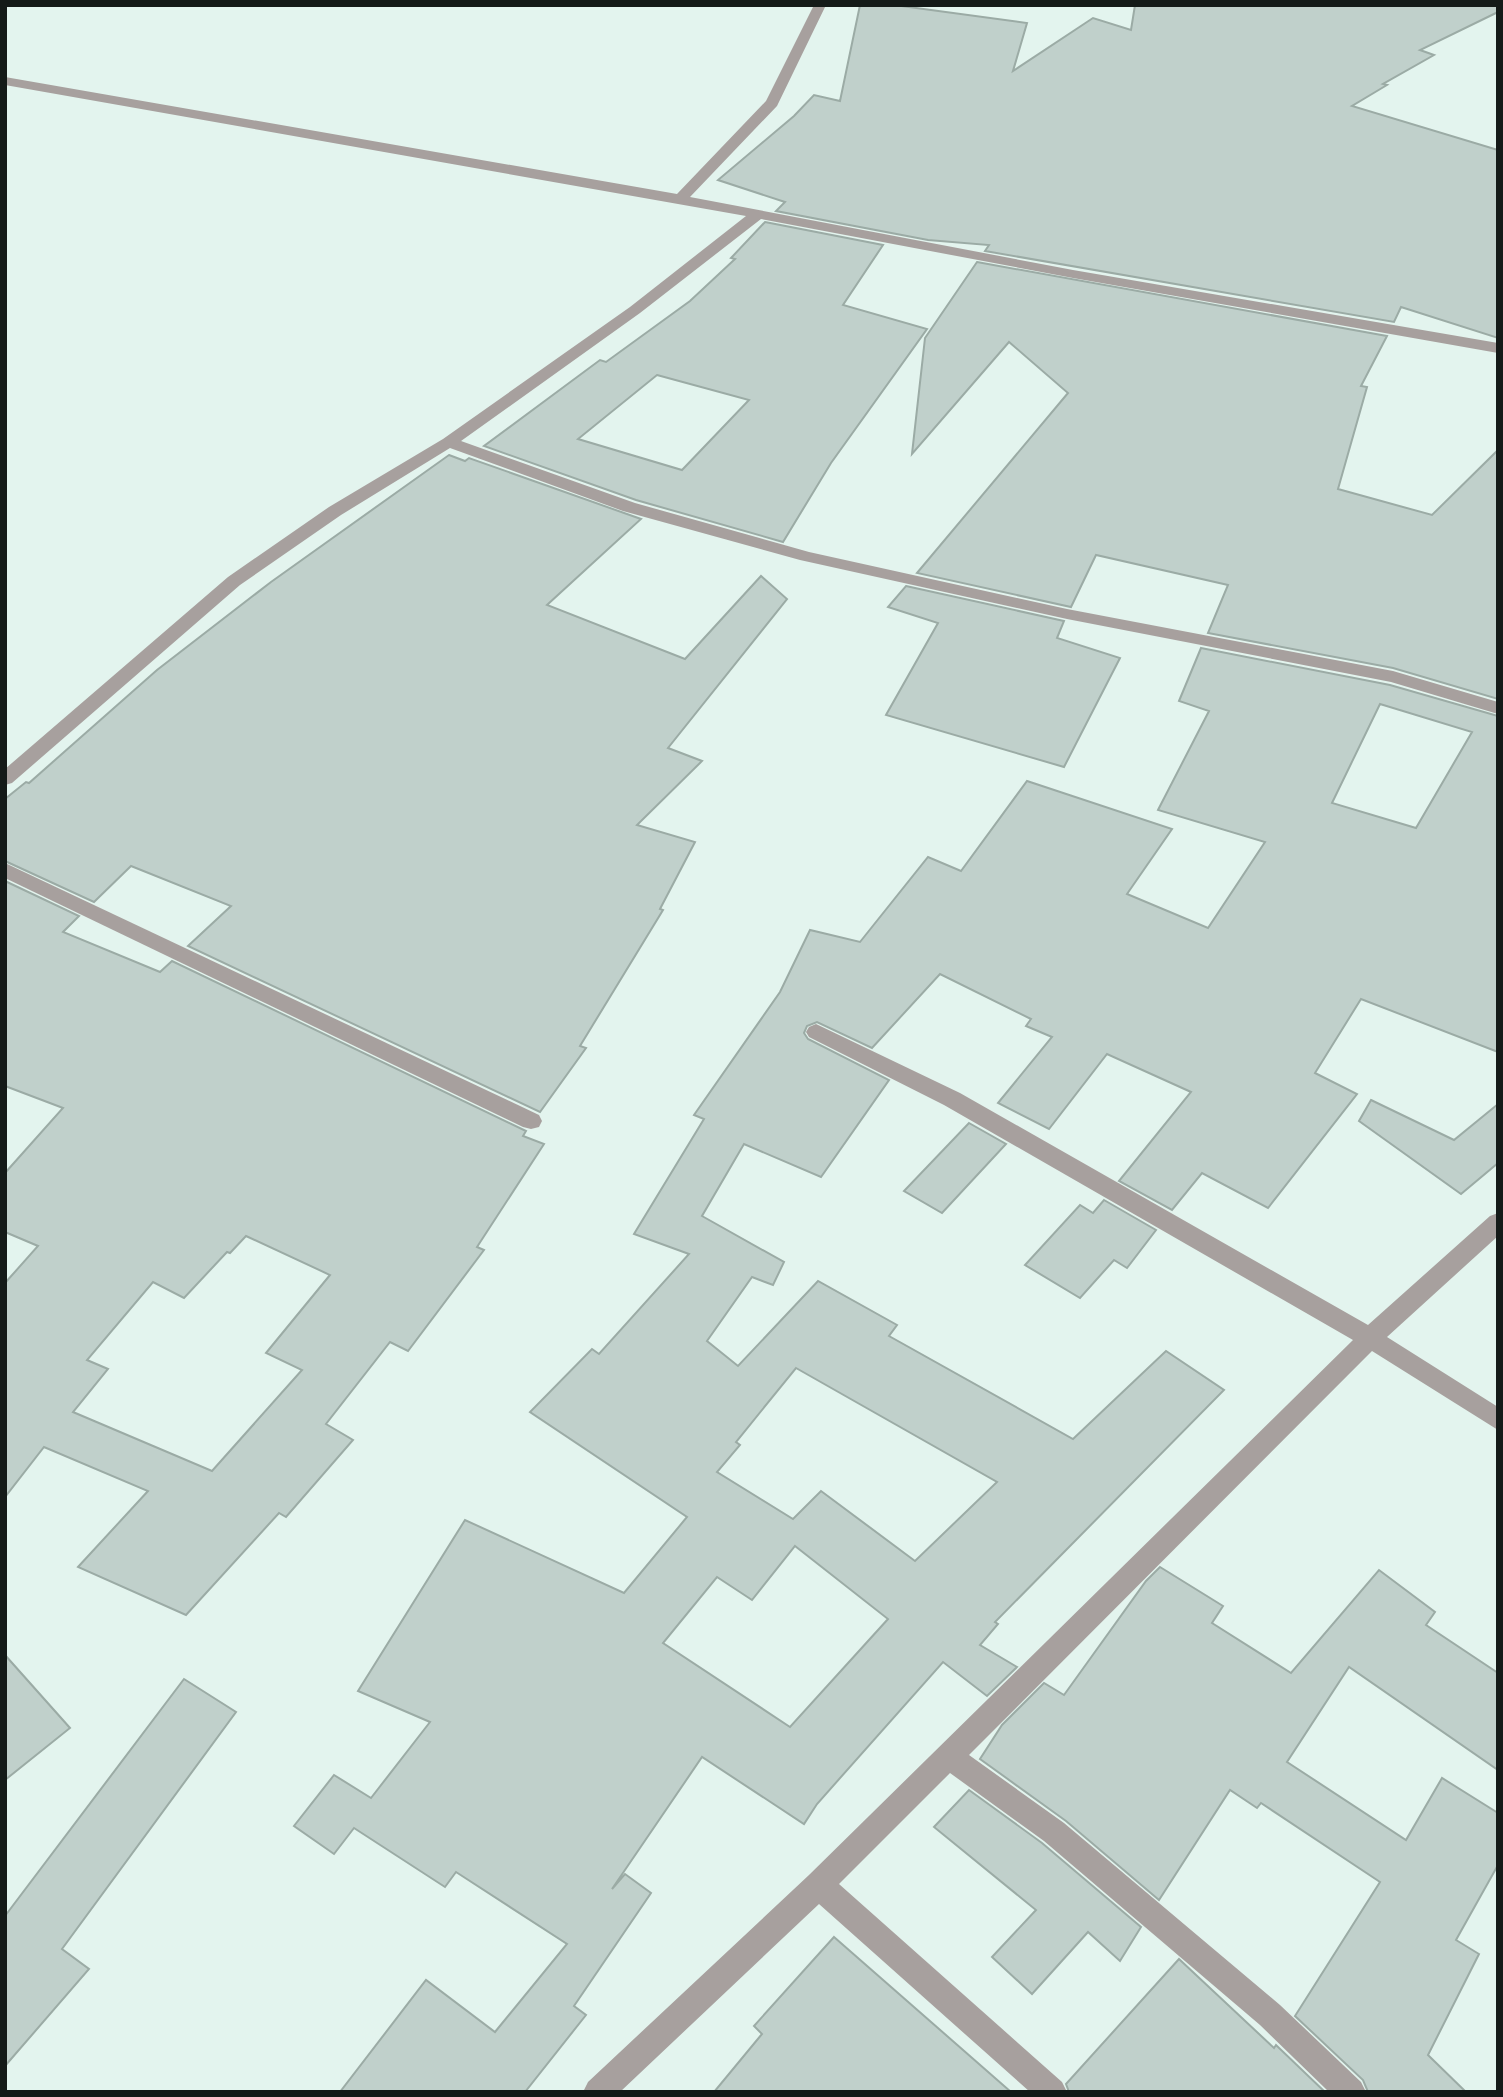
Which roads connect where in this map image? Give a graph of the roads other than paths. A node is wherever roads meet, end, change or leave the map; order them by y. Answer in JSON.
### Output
{"nodes":[{"id":1,"x":820,"y":5,"type":"edge"},
{"id":2,"x":5,"y":81,"type":"edge"},
{"id":3,"x":680,"y":199,"type":"junction"},
{"id":4,"x":759,"y":214,"type":"junction"},
{"id":5,"x":1498,"y":348,"type":"edge"},
{"id":6,"x":449,"y":442,"type":"junction"},
{"id":7,"x":1498,"y":708,"type":"edge"},
{"id":8,"x":5,"y":779,"type":"edge"},
{"id":9,"x":5,"y":870,"type":"edge"},
{"id":10,"x":816,"y":1032,"type":"dead end"},
{"id":11,"x":531,"y":1121,"type":"dead end"},
{"id":12,"x":1498,"y":1222,"type":"edge"},
{"id":13,"x":1370,"y":1338,"type":"junction"},
{"id":14,"x":1498,"y":1420,"type":"edge"},
{"id":15,"x":948,"y":1756,"type":"junction"},
{"id":16,"x":819,"y":1885,"type":"junction"},
{"id":17,"x":598,"y":2092,"type":"edge"},
{"id":18,"x":1052,"y":2092,"type":"edge"},
{"id":19,"x":1351,"y":2092,"type":"edge"}],
"edges":[{"from":1,"to":3,"type":"street"},
{"from":2,"to":3,"type":"street"},
{"from":3,"to":4,"type":"street"},
{"from":4,"to":5,"type":"street"},
{"from":4,"to":6,"type":"street"},
{"from":6,"to":7,"type":"street"},
{"from":6,"to":8,"type":"street"},
{"from":9,"to":11,"type":"street"},
{"from":10,"to":13,"type":"street"},
{"from":12,"to":13,"type":"street"},
{"from":13,"to":14,"type":"street"},
{"from":13,"to":15,"type":"street"},
{"from":15,"to":16,"type":"street"},
{"from":15,"to":19,"type":"street"},
{"from":16,"to":17,"type":"street"},
{"from":16,"to":18,"type":"street"}]}
